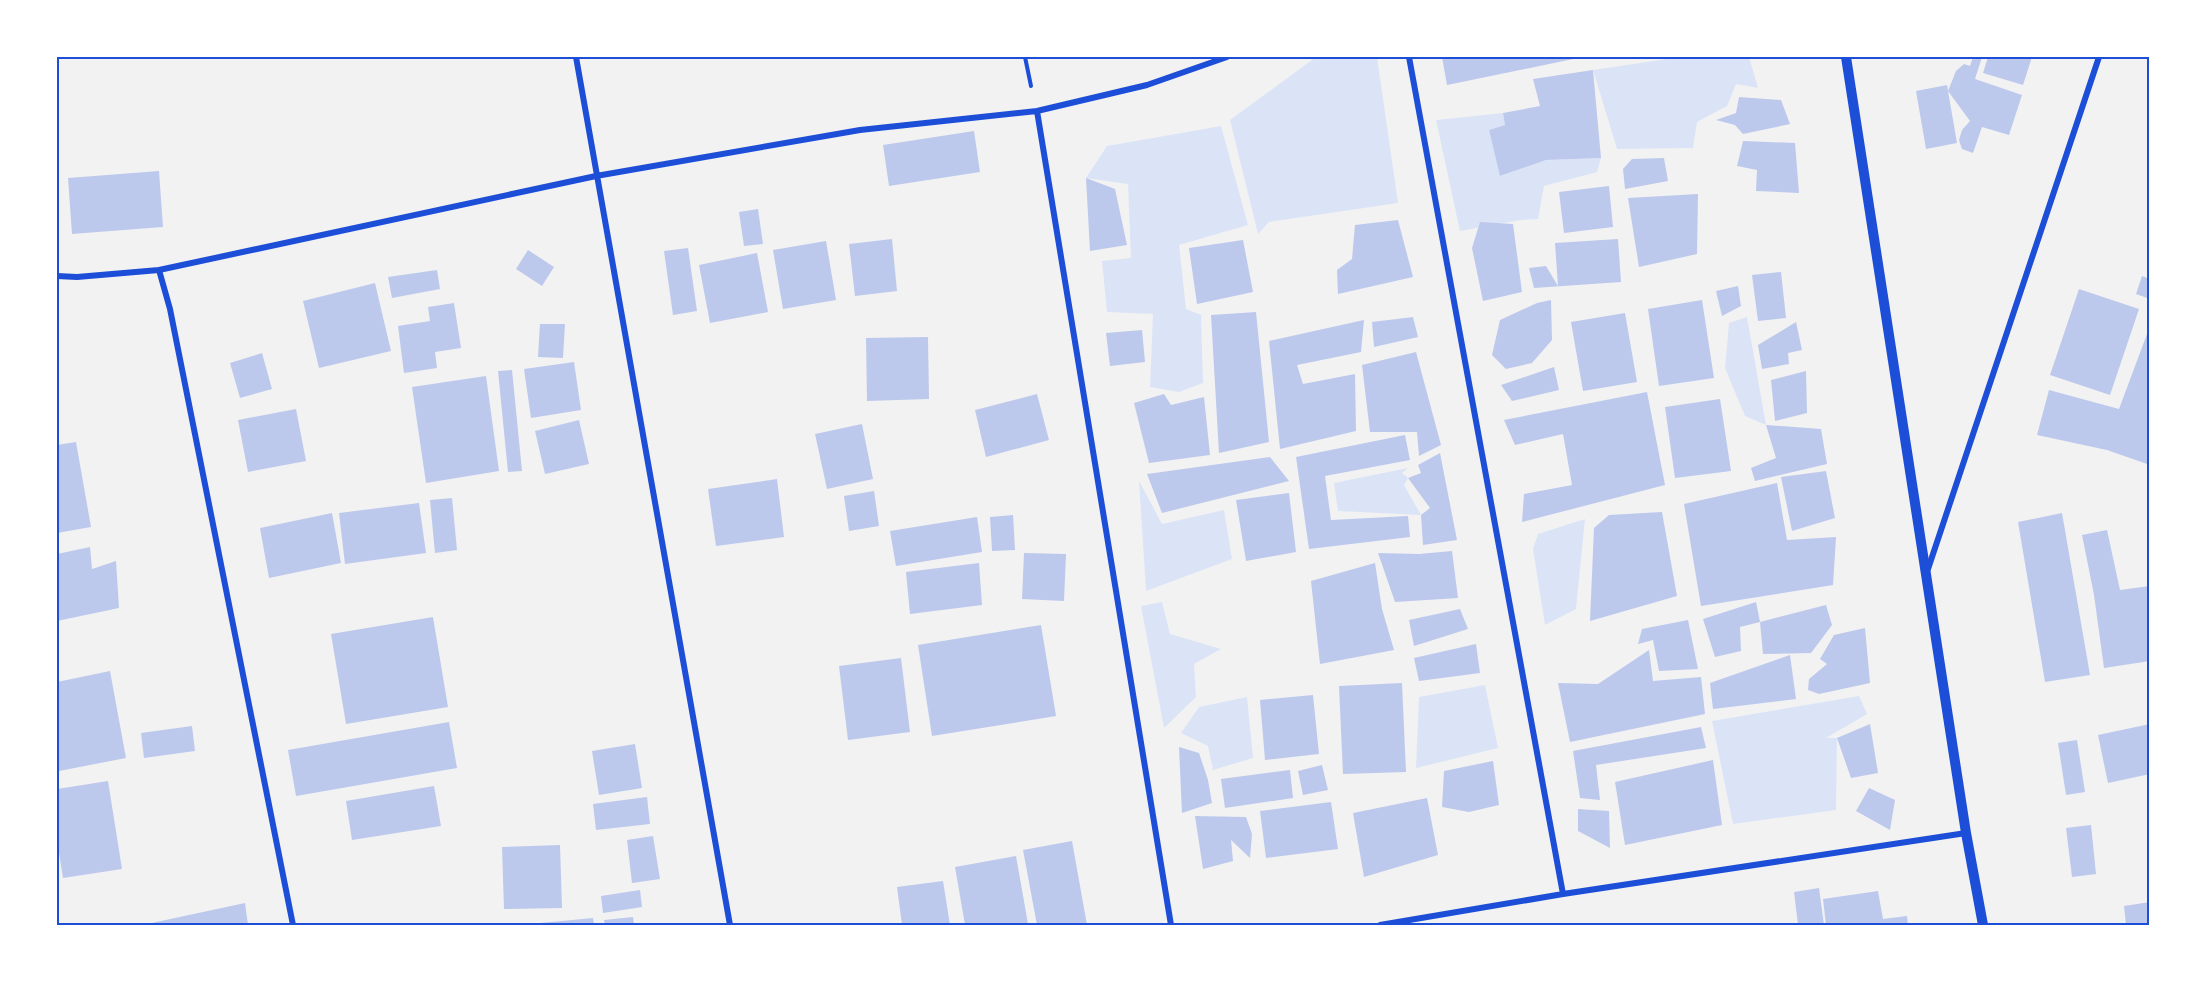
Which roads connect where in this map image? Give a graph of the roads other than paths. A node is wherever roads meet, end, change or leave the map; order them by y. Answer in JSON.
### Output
{"nodes":[{"id":1,"x":576,"y":57,"type":"edge"},
{"id":2,"x":1227,"y":57,"type":"edge"},
{"id":3,"x":1409,"y":57,"type":"edge"},
{"id":4,"x":1846,"y":57,"type":"edge"},
{"id":5,"x":2099,"y":57,"type":"edge"},
{"id":6,"x":1037,"y":111,"type":"junction"},
{"id":7,"x":596,"y":176,"type":"junction"},
{"id":8,"x":159,"y":270,"type":"junction"},
{"id":9,"x":57,"y":276,"type":"edge"},
{"id":10,"x":1926,"y":574,"type":"junction"},
{"id":11,"x":1966,"y":833,"type":"junction"},
{"id":12,"x":1563,"y":894,"type":"junction"},
{"id":13,"x":293,"y":925,"type":"edge"},
{"id":14,"x":730,"y":925,"type":"edge"},
{"id":15,"x":1170,"y":925,"type":"edge"},
{"id":16,"x":1380,"y":925,"type":"edge"},
{"id":17,"x":1983,"y":925,"type":"edge"}],
"edges":[{"from":1,"to":7,"type":"street"},
{"from":2,"to":6,"type":"street"},
{"from":3,"to":12,"type":"street"},
{"from":4,"to":10,"type":"street"},
{"from":5,"to":10,"type":"street"},
{"from":6,"to":7,"type":"street"},
{"from":6,"to":15,"type":"street"},
{"from":7,"to":8,"type":"street"},
{"from":7,"to":14,"type":"street"},
{"from":8,"to":9,"type":"street"},
{"from":8,"to":13,"type":"street"},
{"from":10,"to":11,"type":"street"},
{"from":11,"to":12,"type":"street"},
{"from":11,"to":17,"type":"street"},
{"from":12,"to":16,"type":"street"}]}
